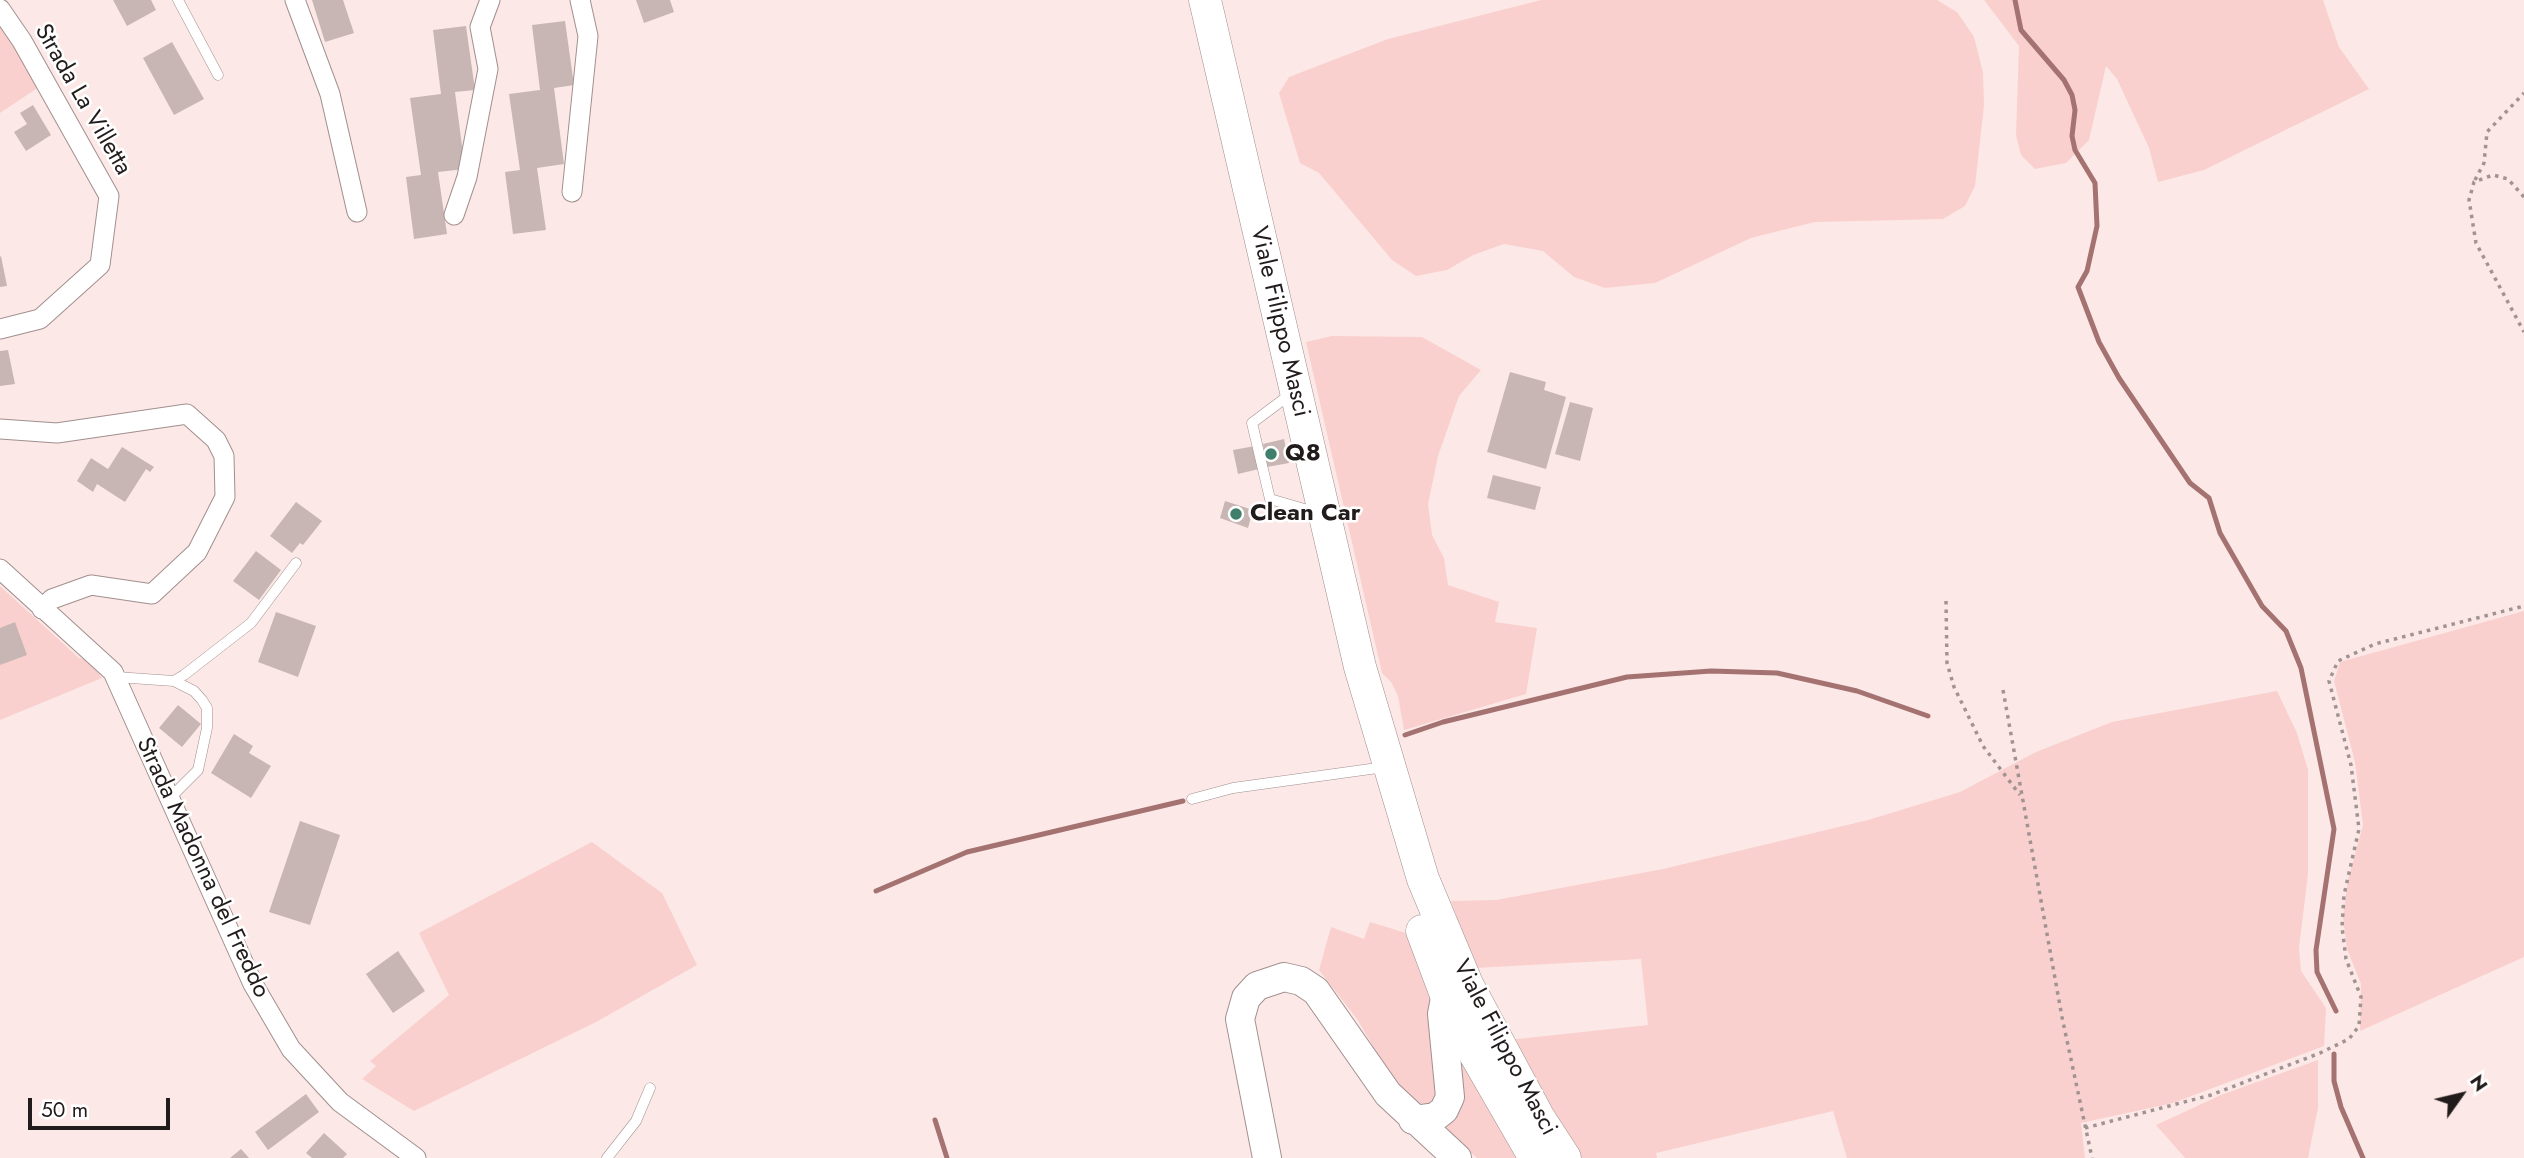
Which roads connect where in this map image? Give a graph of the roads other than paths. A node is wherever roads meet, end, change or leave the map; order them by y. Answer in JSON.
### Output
{"nodes":[{"id":1,"x":178,"y":0,"type":"edge"},
{"id":2,"x":295,"y":0,"type":"edge"},
{"id":3,"x":490,"y":0,"type":"edge"},
{"id":4,"x":580,"y":0,"type":"edge"},
{"id":5,"x":1205,"y":0,"type":"edge"},
{"id":6,"x":0,"y":9,"type":"edge"},
{"id":7,"x":218,"y":75,"type":"dead end"},
{"id":8,"x":572,"y":192,"type":"dead end"},
{"id":9,"x":357,"y":212,"type":"dead end"},
{"id":10,"x":454,"y":215,"type":"dead end"},
{"id":11,"x":0,"y":329,"type":"edge"},
{"id":12,"x":1295,"y":390,"type":"junction"},
{"id":13,"x":0,"y":429,"type":"edge"},
{"id":14,"x":1325,"y":514,"type":"junction"},
{"id":15,"x":296,"y":563,"type":"dead end"},
{"id":16,"x":0,"y":569,"type":"edge"},
{"id":17,"x":42,"y":609,"type":"junction"},
{"id":18,"x":116,"y":677,"type":"junction"},
{"id":19,"x":174,"y":681,"type":"junction"},
{"id":20,"x":1386,"y":767,"type":"junction"},
{"id":21,"x":170,"y":798,"type":"junction"},
{"id":22,"x":1192,"y":799,"type":"dead end"},
{"id":23,"x":1445,"y":936,"type":"junction"},
{"id":24,"x":1446,"y":995,"type":"junction"},
{"id":25,"x":650,"y":1088,"type":"dead end"},
{"id":26,"x":1413,"y":1120,"type":"junction"},
{"id":27,"x":416,"y":1158,"type":"edge"},
{"id":28,"x":607,"y":1158,"type":"edge"},
{"id":29,"x":1267,"y":1158,"type":"edge"},
{"id":30,"x":1457,"y":1158,"type":"edge"},
{"id":31,"x":1535,"y":1158,"type":"edge"},
{"id":32,"x":1565,"y":1158,"type":"edge"}],
"edges":[{"from":1,"to":7,"type":"lane"},
{"from":2,"to":9,"type":"street"},
{"from":3,"to":10,"type":"street"},
{"from":4,"to":8,"type":"street"},
{"from":5,"to":12,"type":"main road","name":"Viale Filippo Masci"},
{"from":6,"to":11,"type":"street","name":"Strada La Villetta"},
{"from":12,"to":14,"type":"main road","name":"Viale Filippo Masci"},
{"from":12,"to":14,"type":"lane"},
{"from":13,"to":17,"type":"street"},
{"from":14,"to":20,"type":"main road","name":"Viale Filippo Masci"},
{"from":15,"to":19,"type":"lane"},
{"from":16,"to":17,"type":"street","name":"Strada Madonna del Freddo"},
{"from":17,"to":18,"type":"street","name":"Strada Madonna del Freddo"},
{"from":18,"to":19,"type":"lane"},
{"from":18,"to":21,"type":"street","name":"Strada Madonna del Freddo"},
{"from":19,"to":21,"type":"lane"},
{"from":20,"to":22,"type":"lane"},
{"from":20,"to":23,"type":"main road","name":"Viale Filippo Masci"},
{"from":20,"to":24,"type":"main road","name":"Viale Filippo Masci"},
{"from":21,"to":27,"type":"street","name":"Strada Madonna del Freddo"},
{"from":23,"to":24,"type":"main road","name":"Viale Filippo Masci"},
{"from":23,"to":32,"type":"main road","name":"Viale Filippo Masci"},
{"from":24,"to":26,"type":"main road"},
{"from":24,"to":31,"type":"main road","name":"Viale Filippo Masci"},
{"from":25,"to":28,"type":"lane"},
{"from":26,"to":29,"type":"main road"},
{"from":26,"to":30,"type":"main road"}]}
